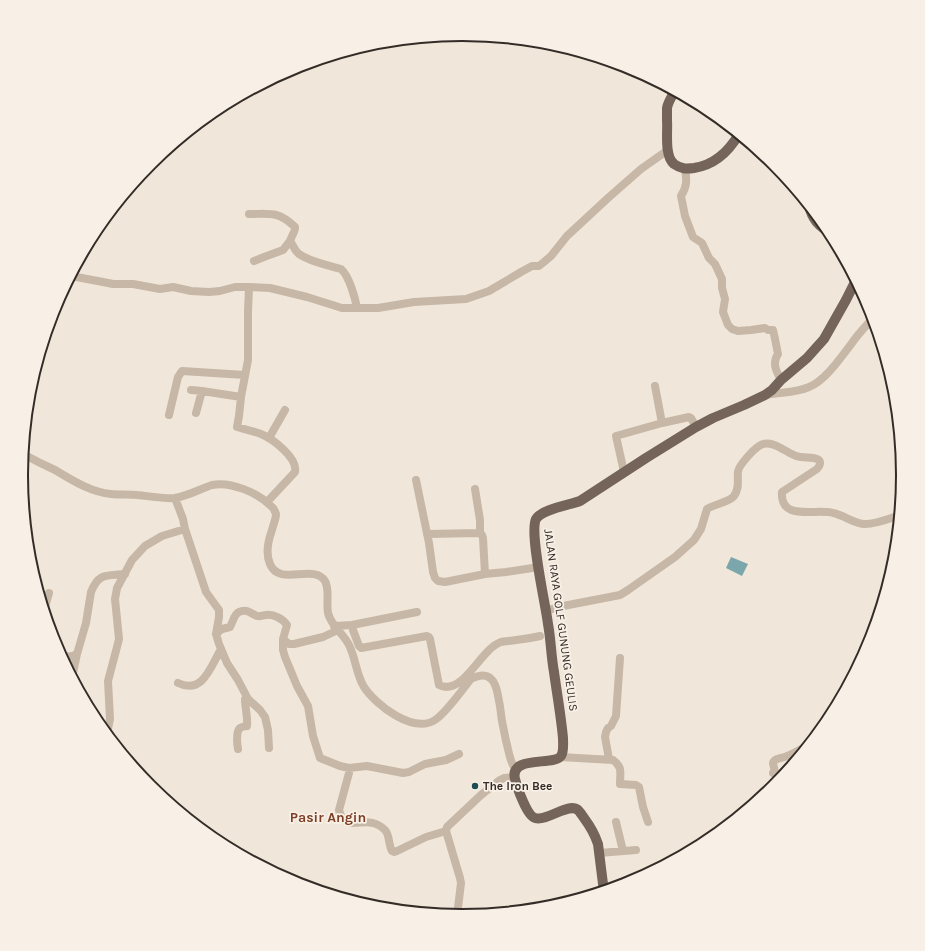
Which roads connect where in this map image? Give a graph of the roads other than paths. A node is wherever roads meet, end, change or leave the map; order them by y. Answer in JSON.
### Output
{"nodes":[{"id":1,"x":673,"y":96,"type":"edge"},
{"id":2,"x":736,"y":138,"type":"edge"},
{"id":3,"x":668,"y":150,"type":"junction"},
{"id":4,"x":685,"y":169,"type":"junction"},
{"id":5,"x":249,"y":214,"type":"dead end"},
{"id":6,"x":290,"y":241,"type":"junction"},
{"id":7,"x":254,"y":261,"type":"dead end"},
{"id":8,"x":76,"y":277,"type":"edge"},
{"id":9,"x":853,"y":286,"type":"edge"},
{"id":10,"x":249,"y":287,"type":"junction"},
{"id":11,"x":357,"y":308,"type":"junction"},
{"id":12,"x":869,"y":323,"type":"edge"},
{"id":13,"x":245,"y":375,"type":"junction"},
{"id":14,"x":781,"y":380,"type":"junction"},
{"id":15,"x":655,"y":386,"type":"dead end"},
{"id":16,"x":191,"y":390,"type":"dead end"},
{"id":17,"x":202,"y":391,"type":"junction"},
{"id":18,"x":765,"y":395,"type":"junction"},
{"id":19,"x":241,"y":397,"type":"junction"},
{"id":20,"x":285,"y":410,"type":"dead end"},
{"id":21,"x":196,"y":413,"type":"dead end"},
{"id":22,"x":168,"y":415,"type":"dead end"},
{"id":23,"x":662,"y":423,"type":"junction"},
{"id":24,"x":696,"y":427,"type":"junction"},
{"id":25,"x":269,"y":438,"type":"junction"},
{"id":26,"x":29,"y":457,"type":"edge"},
{"id":27,"x":624,"y":472,"type":"junction"},
{"id":28,"x":416,"y":480,"type":"dead end"},
{"id":29,"x":475,"y":489,"type":"dead end"},
{"id":30,"x":175,"y":498,"type":"junction"},
{"id":31,"x":267,"y":502,"type":"junction"},
{"id":32,"x":895,"y":517,"type":"edge"},
{"id":33,"x":185,"y":529,"type":"junction"},
{"id":34,"x":480,"y":533,"type":"junction"},
{"id":35,"x":427,"y":534,"type":"junction"},
{"id":36,"x":539,"y":567,"type":"junction"},
{"id":37,"x":125,"y":574,"type":"junction"},
{"id":38,"x":485,"y":574,"type":"junction"},
{"id":39,"x":49,"y":593,"type":"dead end"},
{"id":40,"x":47,"y":601,"type":"edge"},
{"id":41,"x":546,"y":611,"type":"junction"},
{"id":42,"x":417,"y":612,"type":"dead end"},
{"id":43,"x":336,"y":628,"type":"junction"},
{"id":44,"x":353,"y":630,"type":"dead end"},
{"id":45,"x":216,"y":634,"type":"junction"},
{"id":46,"x":540,"y":636,"type":"dead end"},
{"id":47,"x":283,"y":639,"type":"junction"},
{"id":48,"x":221,"y":649,"type":"junction"},
{"id":49,"x":77,"y":654,"type":"junction"},
{"id":50,"x":68,"y":657,"type":"edge"},
{"id":51,"x":620,"y":658,"type":"dead end"},
{"id":52,"x":74,"y":669,"type":"edge"},
{"id":53,"x":472,"y":669,"type":"junction"},
{"id":54,"x":477,"y":676,"type":"junction"},
{"id":55,"x":178,"y":683,"type":"dead end"},
{"id":56,"x":247,"y":698,"type":"junction"},
{"id":57,"x":108,"y":727,"type":"edge"},
{"id":58,"x":269,"y":748,"type":"dead end"},
{"id":59,"x":238,"y":749,"type":"dead end"},
{"id":60,"x":798,"y":751,"type":"edge"},
{"id":61,"x":459,"y":754,"type":"dead end"},
{"id":62,"x":560,"y":757,"type":"junction"},
{"id":63,"x":609,"y":759,"type":"junction"},
{"id":64,"x":349,"y":768,"type":"junction"},
{"id":65,"x":515,"y":773,"type":"junction"},
{"id":66,"x":773,"y":773,"type":"dead end"},
{"id":67,"x":616,"y":822,"type":"dead end"},
{"id":68,"x":648,"y":822,"type":"dead end"},
{"id":69,"x":446,"y":831,"type":"junction"},
{"id":70,"x":636,"y":850,"type":"dead end"},
{"id":71,"x":623,"y":851,"type":"junction"},
{"id":72,"x":598,"y":853,"type":"junction"},
{"id":73,"x":603,"y":887,"type":"edge"},
{"id":74,"x":458,"y":910,"type":"edge"}],
"edges":[{"from":1,"to":3,"type":"main road"},
{"from":2,"to":4,"type":"main road"},
{"from":3,"to":4,"type":"main road"},
{"from":3,"to":11,"type":"street"},
{"from":4,"to":14,"type":"street"},
{"from":5,"to":6,"type":"street"},
{"from":6,"to":7,"type":"street"},
{"from":6,"to":11,"type":"street"},
{"from":8,"to":10,"type":"street"},
{"from":9,"to":14,"type":"main road","name":"JALAN RAYA GOLF GUNUNG GEULIS"},
{"from":10,"to":11,"type":"street"},
{"from":10,"to":13,"type":"street"},
{"from":12,"to":18,"type":"street"},
{"from":13,"to":19,"type":"street"},
{"from":13,"to":22,"type":"street"},
{"from":14,"to":18,"type":"main road","name":"JALAN RAYA GOLF GUNUNG GEULIS"},
{"from":15,"to":23,"type":"street"},
{"from":16,"to":17,"type":"street"},
{"from":17,"to":19,"type":"street"},
{"from":17,"to":21,"type":"street"},
{"from":18,"to":24,"type":"main road","name":"JALAN RAYA GOLF GUNUNG GEULIS"},
{"from":19,"to":25,"type":"street"},
{"from":20,"to":25,"type":"street"},
{"from":23,"to":24,"type":"street"},
{"from":23,"to":27,"type":"street"},
{"from":24,"to":27,"type":"main road","name":"JALAN RAYA GOLF GUNUNG GEULIS"},
{"from":25,"to":31,"type":"street"},
{"from":26,"to":30,"type":"street"},
{"from":27,"to":36,"type":"main road","name":"JALAN RAYA GOLF GUNUNG GEULIS"},
{"from":28,"to":35,"type":"street"},
{"from":29,"to":34,"type":"street"},
{"from":30,"to":31,"type":"street"},
{"from":30,"to":33,"type":"street"},
{"from":31,"to":43,"type":"street"},
{"from":32,"to":41,"type":"street"},
{"from":33,"to":37,"type":"street"},
{"from":33,"to":45,"type":"street"},
{"from":34,"to":35,"type":"street"},
{"from":34,"to":38,"type":"street"},
{"from":35,"to":38,"type":"street"},
{"from":36,"to":38,"type":"street"},
{"from":36,"to":41,"type":"main road","name":"JALAN RAYA GOLF GUNUNG GEULIS"},
{"from":37,"to":49,"type":"street"},
{"from":37,"to":57,"type":"street"},
{"from":39,"to":40,"type":"street"},
{"from":41,"to":62,"type":"main road","name":"JALAN RAYA GOLF GUNUNG GEULIS"},
{"from":42,"to":43,"type":"street"},
{"from":43,"to":47,"type":"street"},
{"from":43,"to":54,"type":"street"},
{"from":44,"to":53,"type":"street"},
{"from":45,"to":47,"type":"street"},
{"from":45,"to":48,"type":"street"},
{"from":46,"to":53,"type":"street"},
{"from":47,"to":64,"type":"street"},
{"from":48,"to":55,"type":"street"},
{"from":48,"to":56,"type":"street"},
{"from":49,"to":50,"type":"street"},
{"from":49,"to":52,"type":"street"},
{"from":51,"to":63,"type":"street"},
{"from":53,"to":54,"type":"street"},
{"from":54,"to":65,"type":"street"},
{"from":56,"to":58,"type":"street"},
{"from":56,"to":59,"type":"street"},
{"from":60,"to":66,"type":"street"},
{"from":61,"to":64,"type":"street"},
{"from":62,"to":63,"type":"street"},
{"from":62,"to":65,"type":"main road"},
{"from":63,"to":68,"type":"street"},
{"from":64,"to":69,"type":"street"},
{"from":65,"to":69,"type":"street"},
{"from":65,"to":72,"type":"main road"},
{"from":67,"to":71,"type":"street"},
{"from":69,"to":74,"type":"street"},
{"from":70,"to":71,"type":"street"},
{"from":71,"to":72,"type":"street"},
{"from":72,"to":73,"type":"main road"}]}
